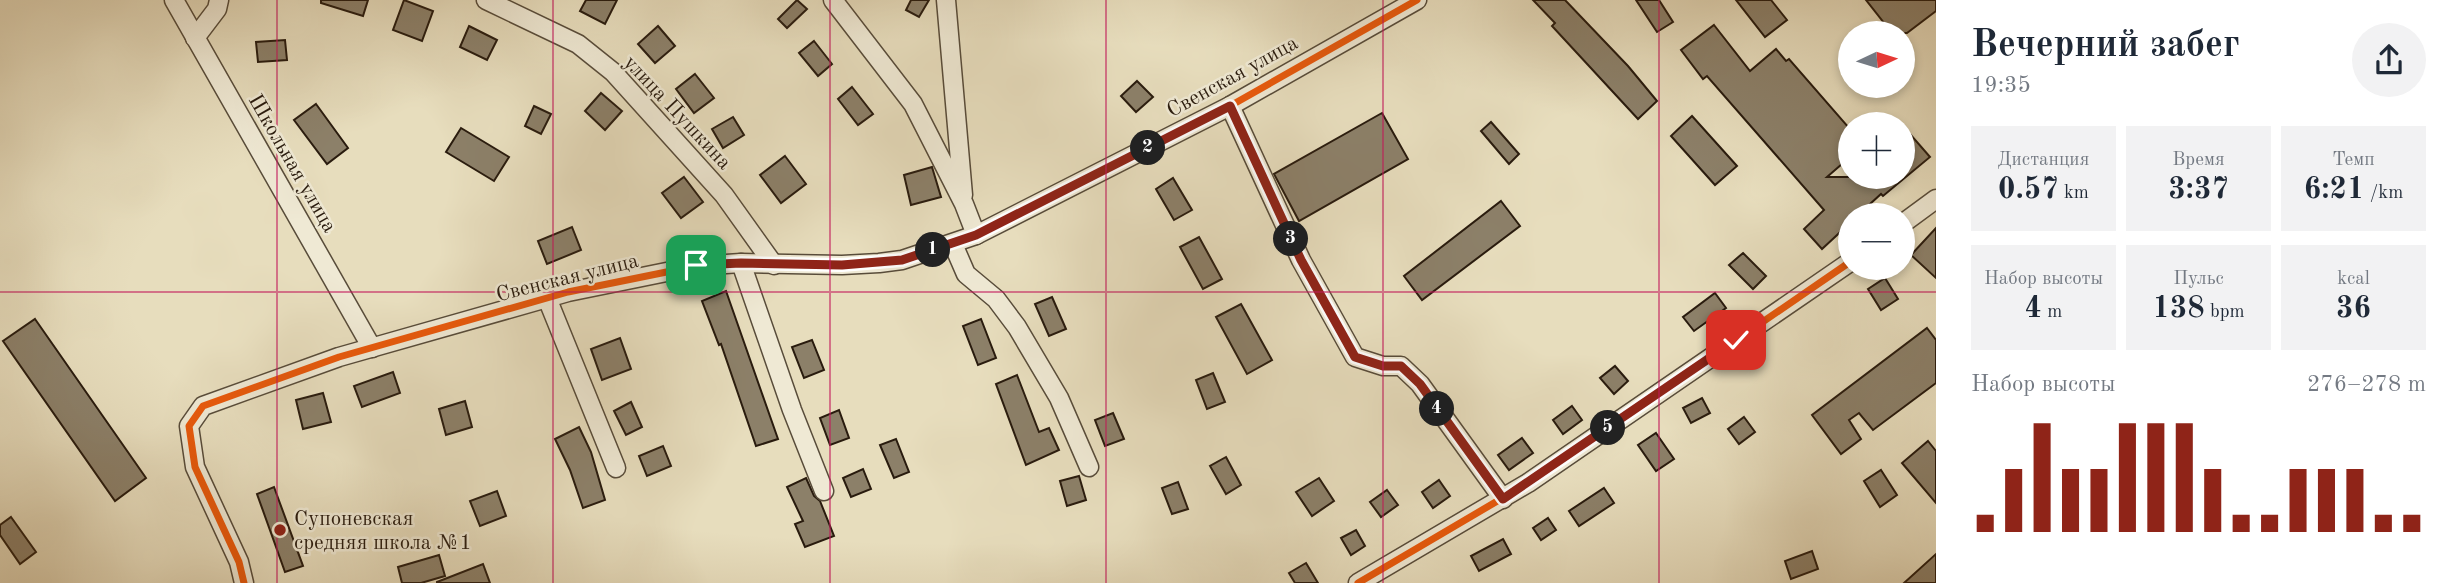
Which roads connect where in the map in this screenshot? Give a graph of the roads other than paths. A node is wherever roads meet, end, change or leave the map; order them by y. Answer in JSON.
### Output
{"nodes":[{"id":1,"x":174,"y":0,"type":"edge"},
{"id":2,"x":219,"y":0,"type":"edge"},
{"id":3,"x":486,"y":0,"type":"edge"},
{"id":4,"x":833,"y":0,"type":"edge"},
{"id":5,"x":946,"y":0,"type":"edge"},
{"id":6,"x":1417,"y":0,"type":"edge"},
{"id":7,"x":195,"y":38,"type":"junction"},
{"id":8,"x":1230,"y":106,"type":"junction"},
{"id":9,"x":1936,"y":199,"type":"edge"},
{"id":10,"x":964,"y":204,"type":"junction"},
{"id":11,"x":1915,"y":214,"type":"edge"},
{"id":12,"x":976,"y":235,"type":"junction"},
{"id":13,"x":953,"y":244,"type":"junction"},
{"id":14,"x":741,"y":263,"type":"junction"},
{"id":15,"x":774,"y":265,"type":"junction"},
{"id":16,"x":1838,"y":269,"type":"edge"},
{"id":17,"x":547,"y":298,"type":"junction"},
{"id":18,"x":372,"y":348,"type":"junction"},
{"id":19,"x":1089,"y":467,"type":"dead end"},
{"id":20,"x":616,"y":468,"type":"dead end"},
{"id":21,"x":824,"y":491,"type":"dead end"},
{"id":22,"x":1503,"y":499,"type":"junction"},
{"id":23,"x":244,"y":583,"type":"edge"},
{"id":24,"x":1359,"y":583,"type":"edge"}],
"edges":[{"from":1,"to":7,"type":"street","name":"Школьная улица"},
{"from":2,"to":7,"type":"street"},
{"from":3,"to":15,"type":"street","name":"улица Пушкина"},
{"from":4,"to":10,"type":"street"},
{"from":5,"to":10,"type":"street"},
{"from":6,"to":8,"type":"street","name":"Свенская улица"},
{"from":7,"to":18,"type":"street","name":"Школьная улица"},
{"from":8,"to":12,"type":"street","name":"Свенская улица"},
{"from":8,"to":22,"type":"street"},
{"from":9,"to":11,"type":"street"},
{"from":10,"to":12,"type":"street"},
{"from":12,"to":13,"type":"street","name":"Свенская улица"},
{"from":13,"to":15,"type":"street","name":"Свенская улица"},
{"from":13,"to":19,"type":"street"},
{"from":14,"to":15,"type":"street","name":"Свенская улица"},
{"from":14,"to":17,"type":"street","name":"Свенская улица"},
{"from":14,"to":21,"type":"street"},
{"from":16,"to":22,"type":"street"},
{"from":17,"to":18,"type":"street","name":"Свенская улица"},
{"from":17,"to":20,"type":"street"},
{"from":18,"to":23,"type":"street","name":"Свенская улица"},
{"from":22,"to":24,"type":"street"}]}
